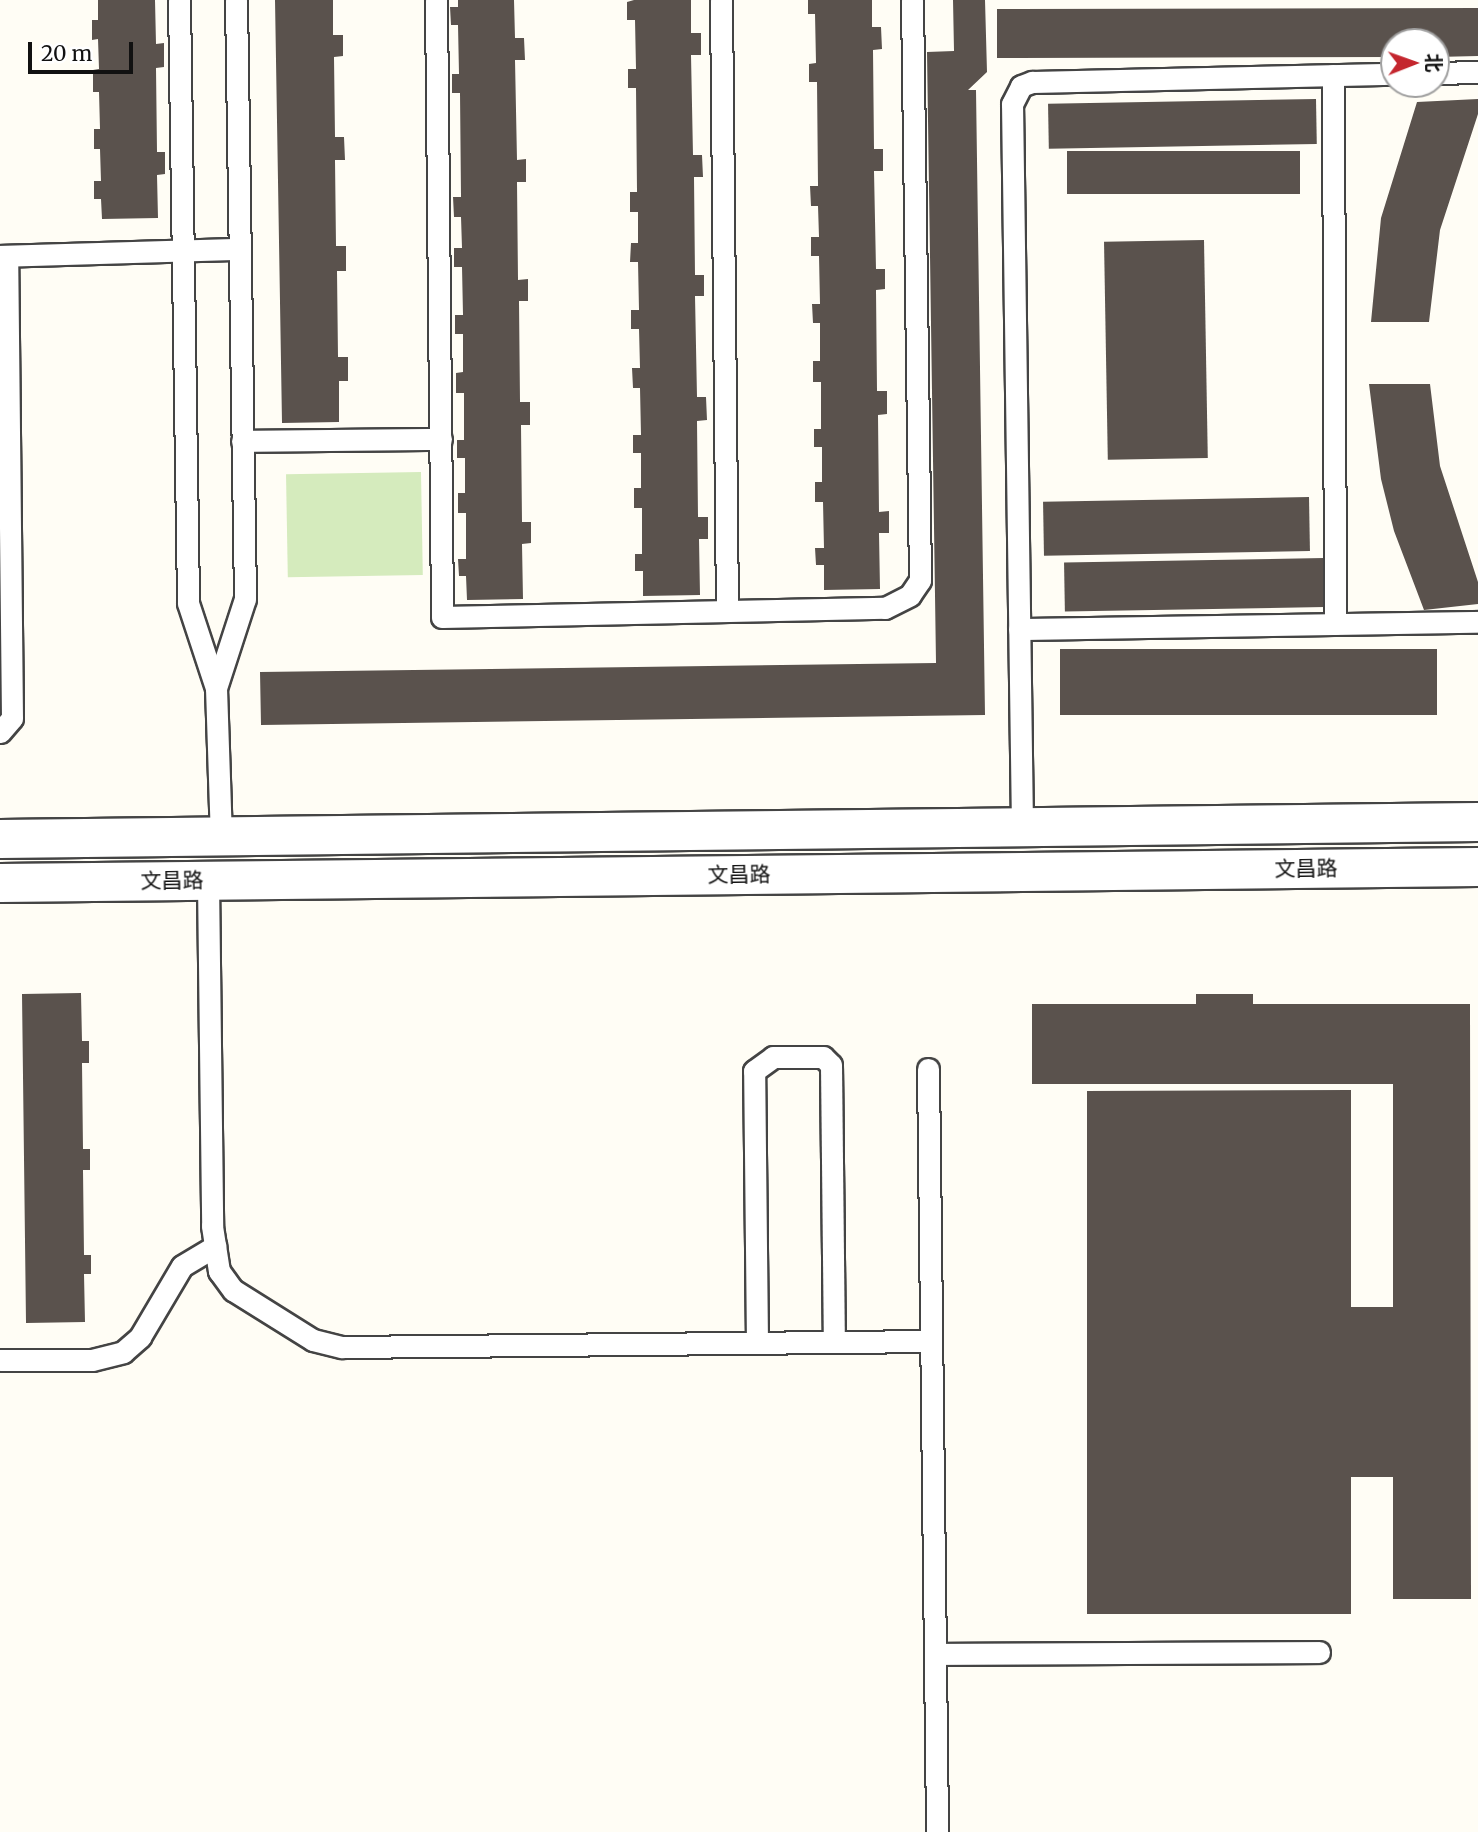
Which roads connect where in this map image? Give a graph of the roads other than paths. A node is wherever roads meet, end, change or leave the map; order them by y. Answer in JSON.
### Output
{"nodes":[{"id":1,"x":179,"y":0,"type":"edge"},
{"id":2,"x":236,"y":0,"type":"edge"},
{"id":3,"x":436,"y":0,"type":"edge"},
{"id":4,"x":721,"y":0,"type":"edge"},
{"id":5,"x":912,"y":0,"type":"edge"},
{"id":6,"x":1478,"y":72,"type":"edge"},
{"id":7,"x":1450,"y":73,"type":"edge"},
{"id":8,"x":1380,"y":74,"type":"edge"},
{"id":9,"x":1333,"y":75,"type":"junction"},
{"id":10,"x":240,"y":249,"type":"junction"},
{"id":11,"x":183,"y":251,"type":"junction"},
{"id":12,"x":4,"y":256,"type":"edge"},
{"id":13,"x":440,"y":439,"type":"junction"},
{"id":14,"x":242,"y":441,"type":"junction"},
{"id":15,"x":727,"y":611,"type":"junction"},
{"id":16,"x":1478,"y":622,"type":"edge"},
{"id":17,"x":1335,"y":624,"type":"junction"},
{"id":18,"x":1019,"y":629,"type":"junction"},
{"id":19,"x":216,"y":688,"type":"junction"},
{"id":20,"x":0,"y":733,"type":"edge"},
{"id":21,"x":1478,"y":822,"type":"edge"},
{"id":22,"x":1022,"y":827,"type":"junction"},
{"id":23,"x":221,"y":836,"type":"junction"},
{"id":24,"x":0,"y":839,"type":"edge"},
{"id":25,"x":1478,"y":867,"type":"edge"},
{"id":26,"x":208,"y":881,"type":"junction"},
{"id":27,"x":0,"y":883,"type":"edge"},
{"id":28,"x":928,"y":1069,"type":"dead end"},
{"id":29,"x":215,"y":1246,"type":"junction"},
{"id":30,"x":931,"y":1341,"type":"junction"},
{"id":31,"x":834,"y":1342,"type":"junction"},
{"id":32,"x":757,"y":1343,"type":"junction"},
{"id":33,"x":0,"y":1360,"type":"edge"},
{"id":34,"x":1319,"y":1652,"type":"dead end"},
{"id":35,"x":935,"y":1654,"type":"junction"},
{"id":36,"x":937,"y":1832,"type":"edge"}],
"edges":[{"from":1,"to":11,"type":"lane"},
{"from":2,"to":10,"type":"lane"},
{"from":3,"to":13,"type":"lane"},
{"from":4,"to":15,"type":"lane"},
{"from":5,"to":15,"type":"lane"},
{"from":6,"to":7,"type":"lane"},
{"from":8,"to":9,"type":"lane"},
{"from":9,"to":17,"type":"lane"},
{"from":9,"to":18,"type":"lane"},
{"from":10,"to":11,"type":"lane"},
{"from":10,"to":14,"type":"lane"},
{"from":11,"to":12,"type":"lane"},
{"from":11,"to":19,"type":"lane"},
{"from":12,"to":20,"type":"lane"},
{"from":13,"to":14,"type":"lane"},
{"from":13,"to":15,"type":"lane"},
{"from":14,"to":19,"type":"lane"},
{"from":16,"to":17,"type":"lane"},
{"from":17,"to":18,"type":"lane"},
{"from":18,"to":22,"type":"lane"},
{"from":19,"to":23,"type":"lane"},
{"from":21,"to":22,"type":"street","name":"文昌路"},
{"from":22,"to":23,"type":"street","name":"文昌路"},
{"from":23,"to":24,"type":"street","name":"文昌路"},
{"from":25,"to":26,"type":"street","name":"文昌路"},
{"from":26,"to":27,"type":"street","name":"文昌路"},
{"from":26,"to":29,"type":"lane"},
{"from":28,"to":30,"type":"lane"},
{"from":29,"to":32,"type":"lane"},
{"from":29,"to":33,"type":"lane"},
{"from":30,"to":31,"type":"lane"},
{"from":30,"to":35,"type":"lane"},
{"from":31,"to":32,"type":"lane"},
{"from":31,"to":32,"type":"lane"},
{"from":34,"to":35,"type":"lane"},
{"from":35,"to":36,"type":"lane"}]}
